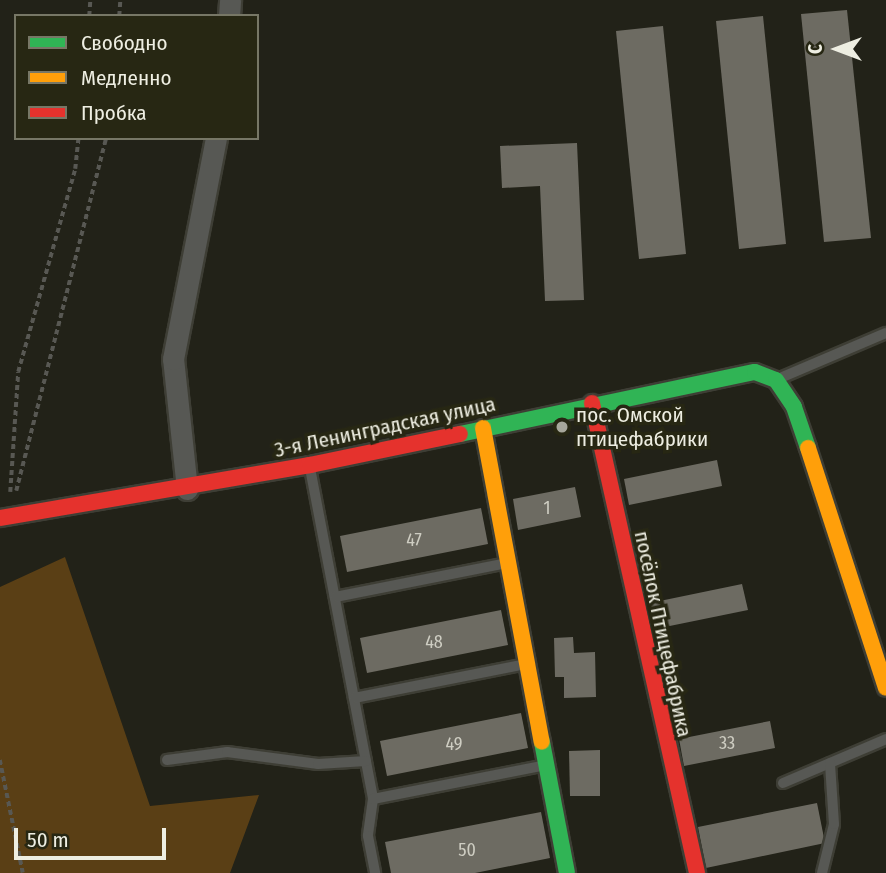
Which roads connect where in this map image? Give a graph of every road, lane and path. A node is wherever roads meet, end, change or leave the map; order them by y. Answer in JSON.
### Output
{"nodes":[{"id":1,"x":78,"y":140,"type":"edge"},
{"id":2,"x":105,"y":140,"type":"edge"},
{"id":3,"x":216,"y":140,"type":"edge"},
{"id":4,"x":886,"y":333,"type":"edge"},
{"id":5,"x":776,"y":380,"type":"junction"},
{"id":6,"x":592,"y":403,"type":"junction"},
{"id":7,"x":482,"y":428,"type":"junction"},
{"id":8,"x":310,"y":465,"type":"junction"},
{"id":9,"x":187,"y":489,"type":"junction"},
{"id":10,"x":5,"y":517,"type":"edge"},
{"id":11,"x":508,"y":563,"type":"junction"},
{"id":12,"x":335,"y":597,"type":"junction"},
{"id":13,"x":527,"y":664,"type":"junction"},
{"id":14,"x":886,"y":688,"type":"edge"},
{"id":15,"x":354,"y":698,"type":"junction"},
{"id":16,"x":886,"y":739,"type":"edge"},
{"id":17,"x":0,"y":760,"type":"edge"},
{"id":18,"x":167,"y":760,"type":"dead end"},
{"id":19,"x":366,"y":761,"type":"junction"},
{"id":20,"x":830,"y":763,"type":"junction"},
{"id":21,"x":547,"y":765,"type":"junction"},
{"id":22,"x":783,"y":783,"type":"dead end"},
{"id":23,"x":373,"y":799,"type":"junction"},
{"id":24,"x":23,"y":873,"type":"edge"},
{"id":25,"x":374,"y":873,"type":"edge"},
{"id":26,"x":567,"y":873,"type":"edge"},
{"id":27,"x":696,"y":873,"type":"edge"},
{"id":28,"x":822,"y":873,"type":"edge"}],
"edges":[{"from":1,"to":10,"type":"path"},
{"from":2,"to":10,"type":"path"},
{"from":3,"to":9,"type":"street"},
{"from":4,"to":5,"type":"lane"},
{"from":5,"to":6,"type":"street","name":"3-я Ленинградская улица"},
{"from":5,"to":14,"type":"street"},
{"from":6,"to":7,"type":"street","name":"3-я Ленинградская улица"},
{"from":6,"to":27,"type":"street","name":"посёлок Птицефабрика"},
{"from":7,"to":8,"type":"street","name":"3-я Ленинградская улица"},
{"from":7,"to":11,"type":"street"},
{"from":8,"to":9,"type":"street","name":"3-я Ленинградская улица"},
{"from":8,"to":12,"type":"lane"},
{"from":9,"to":10,"type":"street","name":"3-я Ленинградская улица"},
{"from":11,"to":12,"type":"lane"},
{"from":11,"to":13,"type":"street"},
{"from":12,"to":15,"type":"lane"},
{"from":13,"to":15,"type":"lane"},
{"from":13,"to":21,"type":"street"},
{"from":15,"to":19,"type":"lane"},
{"from":16,"to":20,"type":"lane"},
{"from":17,"to":24,"type":"path"},
{"from":18,"to":19,"type":"lane"},
{"from":19,"to":23,"type":"lane"},
{"from":20,"to":22,"type":"lane"},
{"from":20,"to":28,"type":"lane"},
{"from":21,"to":23,"type":"lane"},
{"from":21,"to":26,"type":"street"},
{"from":23,"to":25,"type":"lane"}]}
